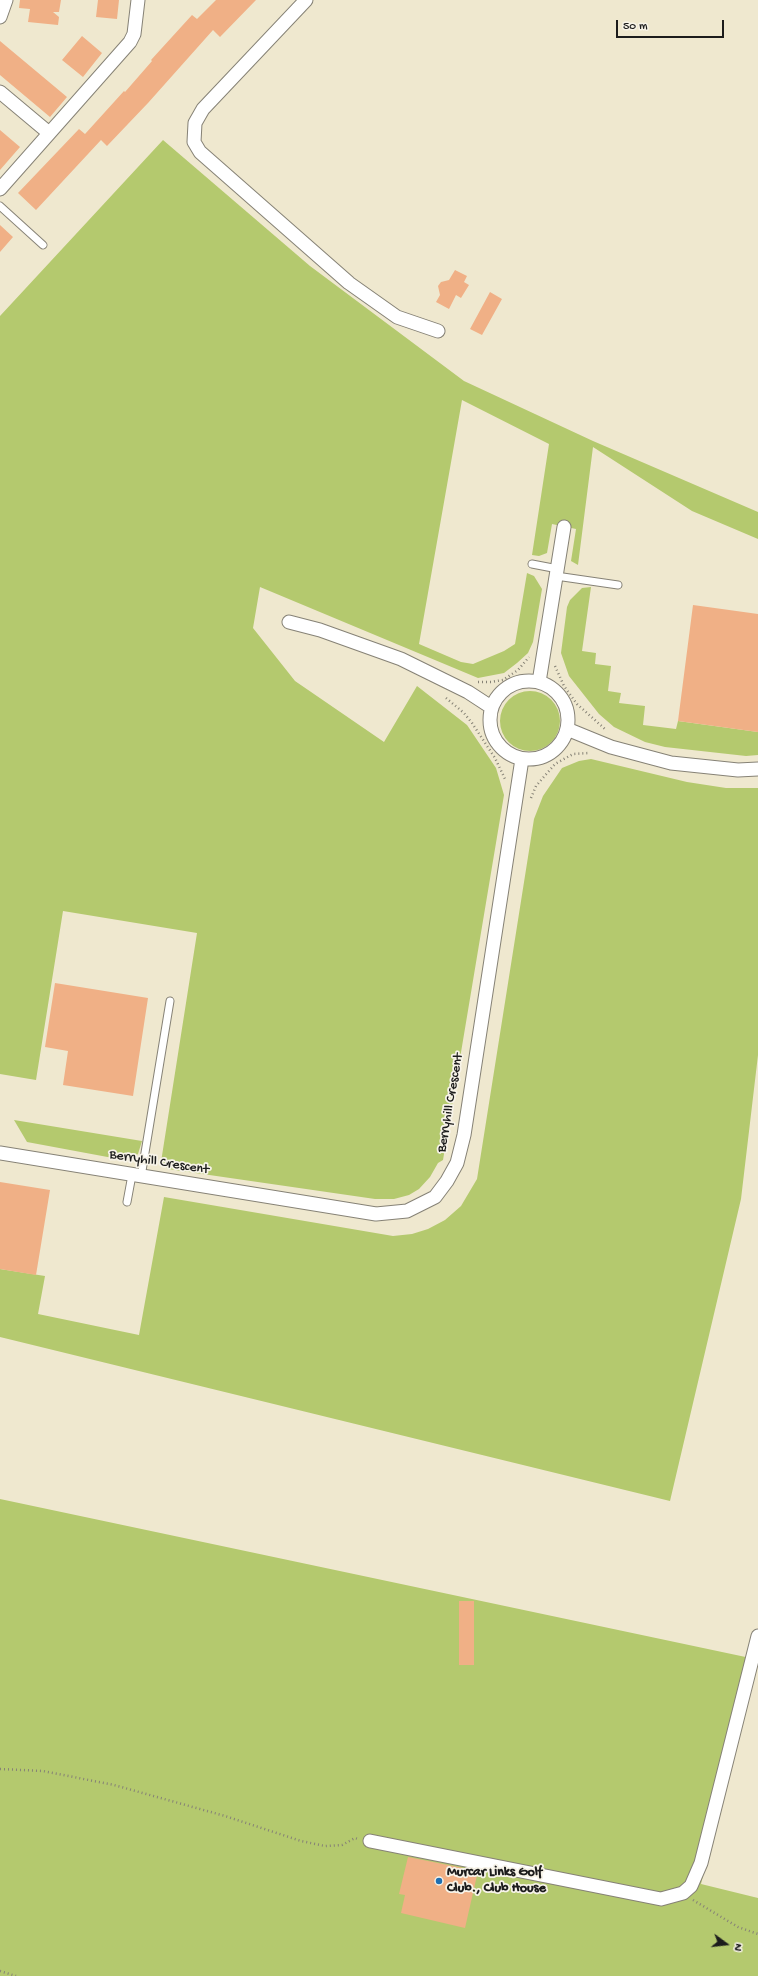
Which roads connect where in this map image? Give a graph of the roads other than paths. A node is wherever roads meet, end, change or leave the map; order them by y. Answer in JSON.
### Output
{"nodes":[{"id":1,"x":6,"y":0,"type":"edge"},
{"id":2,"x":138,"y":0,"type":"edge"},
{"id":3,"x":306,"y":0,"type":"edge"},
{"id":4,"x":0,"y":17,"type":"edge"},
{"id":5,"x":0,"y":92,"type":"edge"},
{"id":6,"x":49,"y":133,"type":"junction"},
{"id":7,"x":0,"y":189,"type":"edge"},
{"id":8,"x":0,"y":206,"type":"edge"},
{"id":9,"x":43,"y":245,"type":"dead end"},
{"id":10,"x":438,"y":331,"type":"dead end"},
{"id":11,"x":564,"y":527,"type":"dead end"},
{"id":12,"x":532,"y":564,"type":"dead end"},
{"id":13,"x":557,"y":572,"type":"junction"},
{"id":14,"x":618,"y":585,"type":"dead end"},
{"id":15,"x":289,"y":622,"type":"dead end"},
{"id":16,"x":539,"y":682,"type":"junction"},
{"id":17,"x":491,"y":707,"type":"junction"},
{"id":18,"x":567,"y":729,"type":"junction"},
{"id":19,"x":522,"y":759,"type":"junction"},
{"id":20,"x":758,"y":769,"type":"edge"},
{"id":21,"x":170,"y":1001,"type":"dead end"},
{"id":22,"x":0,"y":1153,"type":"edge"},
{"id":23,"x":137,"y":1176,"type":"junction"},
{"id":24,"x":127,"y":1202,"type":"dead end"},
{"id":25,"x":758,"y":1636,"type":"edge"},
{"id":26,"x":370,"y":1841,"type":"road end"}],
"edges":[{"from":1,"to":4,"type":"street"},
{"from":2,"to":6,"type":"street"},
{"from":3,"to":10,"type":"street"},
{"from":5,"to":6,"type":"street"},
{"from":6,"to":7,"type":"street"},
{"from":8,"to":9,"type":"lane"},
{"from":11,"to":13,"type":"street"},
{"from":12,"to":13,"type":"lane"},
{"from":13,"to":14,"type":"lane"},
{"from":13,"to":16,"type":"street"},
{"from":15,"to":17,"type":"street"},
{"from":16,"to":17,"type":"street"},
{"from":16,"to":18,"type":"street"},
{"from":17,"to":19,"type":"street"},
{"from":18,"to":19,"type":"street"},
{"from":18,"to":20,"type":"street"},
{"from":19,"to":23,"type":"street","name":"Berryhill Crescent"},
{"from":21,"to":23,"type":"lane"},
{"from":22,"to":23,"type":"street","name":"Berryhill Crescent"},
{"from":23,"to":24,"type":"lane"},
{"from":25,"to":26,"type":"street"}]}
